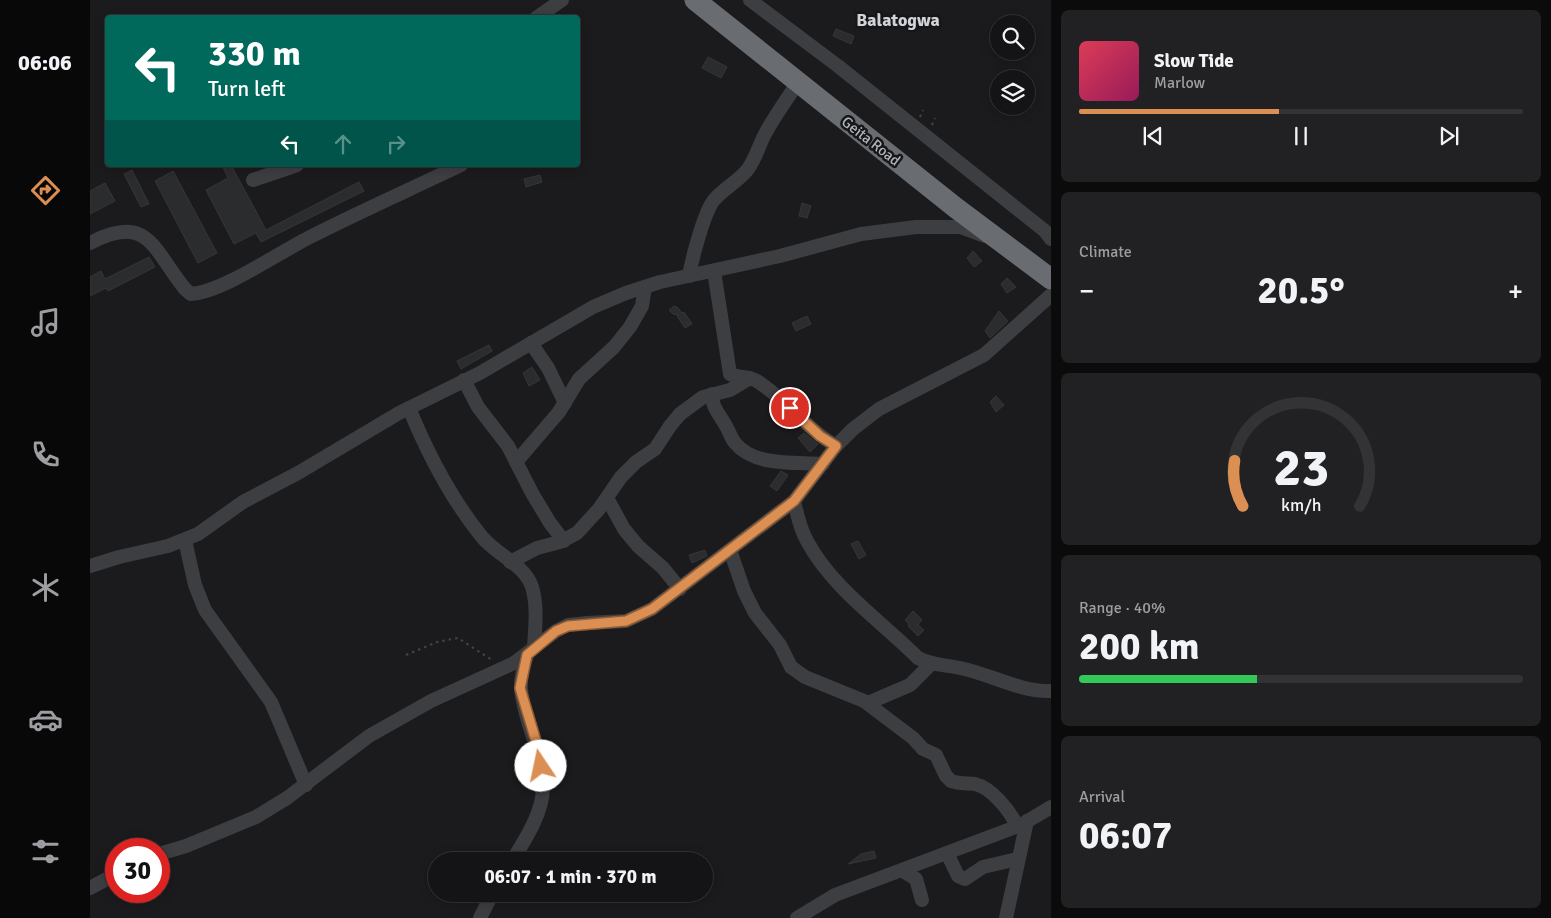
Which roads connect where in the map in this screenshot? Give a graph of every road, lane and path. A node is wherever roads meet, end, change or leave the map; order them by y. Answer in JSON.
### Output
{"nodes":[{"id":1,"x":562,"y":0,"type":"edge"},
{"id":2,"x":695,"y":0,"type":"edge"},
{"id":3,"x":750,"y":0,"type":"edge"},
{"id":4,"x":541,"y":15,"type":"edge"},
{"id":5,"x":801,"y":86,"type":"junction"},
{"id":6,"x":291,"y":167,"type":"edge"},
{"id":7,"x":457,"y":167,"type":"edge"},
{"id":8,"x":254,"y":180,"type":"dead end"},
{"id":9,"x":1051,"y":239,"type":"edge"},
{"id":10,"x":1002,"y":242,"type":"junction"},
{"id":11,"x":90,"y":243,"type":"edge"},
{"id":12,"x":714,"y":271,"type":"junction"},
{"id":13,"x":689,"y":276,"type":"junction"},
{"id":14,"x":1051,"y":279,"type":"edge"},
{"id":15,"x":645,"y":287,"type":"junction"},
{"id":16,"x":1051,"y":295,"type":"edge"},
{"id":17,"x":531,"y":343,"type":"junction"},
{"id":18,"x":750,"y":378,"type":"junction"},
{"id":19,"x":464,"y":380,"type":"junction"},
{"id":20,"x":712,"y":394,"type":"junction"},
{"id":21,"x":565,"y":403,"type":"junction"},
{"id":22,"x":409,"y":408,"type":"junction"},
{"id":23,"x":836,"y":446,"type":"junction"},
{"id":24,"x":516,"y":462,"type":"junction"},
{"id":25,"x":823,"y":464,"type":"junction"},
{"id":26,"x":607,"y":498,"type":"junction"},
{"id":27,"x":794,"y":501,"type":"junction"},
{"id":28,"x":185,"y":540,"type":"junction"},
{"id":29,"x":564,"y":541,"type":"junction"},
{"id":30,"x":730,"y":550,"type":"junction"},
{"id":31,"x":510,"y":562,"type":"junction"},
{"id":32,"x":90,"y":566,"type":"edge"},
{"id":33,"x":680,"y":589,"type":"junction"},
{"id":34,"x":530,"y":651,"type":"junction"},
{"id":35,"x":406,"y":655,"type":"dead end"},
{"id":36,"x":931,"y":664,"type":"junction"},
{"id":37,"x":505,"y":667,"type":"junction"},
{"id":38,"x":1051,"y":691,"type":"edge"},
{"id":39,"x":868,"y":703,"type":"junction"},
{"id":40,"x":306,"y":784,"type":"junction"},
{"id":41,"x":1051,"y":807,"type":"edge"},
{"id":42,"x":1022,"y":824,"type":"junction"},
{"id":43,"x":170,"y":851,"type":"edge"},
{"id":44,"x":517,"y":852,"type":"edge"},
{"id":45,"x":947,"y":853,"type":"junction"},
{"id":46,"x":1018,"y":859,"type":"junction"},
{"id":47,"x":903,"y":871,"type":"junction"},
{"id":48,"x":105,"y":880,"type":"edge"},
{"id":49,"x":90,"y":888,"type":"edge"},
{"id":50,"x":922,"y":900,"type":"dead end"},
{"id":51,"x":488,"y":902,"type":"edge"},
{"id":52,"x":480,"y":918,"type":"edge"},
{"id":53,"x":797,"y":918,"type":"edge"},
{"id":54,"x":1006,"y":918,"type":"edge"}],
"edges":[{"from":1,"to":4,"type":"street"},
{"from":2,"to":5,"type":"highway","name":"Geita Road"},
{"from":3,"to":9,"type":"street"},
{"from":5,"to":10,"type":"highway","name":"Geita Road"},
{"from":5,"to":13,"type":"street"},
{"from":6,"to":8,"type":"street"},
{"from":7,"to":11,"type":"street"},
{"from":10,"to":12,"type":"street"},
{"from":10,"to":14,"type":"highway","name":"Geita Road"},
{"from":12,"to":13,"type":"street"},
{"from":12,"to":18,"type":"street"},
{"from":13,"to":15,"type":"street"},
{"from":15,"to":17,"type":"street"},
{"from":15,"to":21,"type":"street"},
{"from":16,"to":23,"type":"street"},
{"from":17,"to":19,"type":"street"},
{"from":17,"to":21,"type":"street"},
{"from":18,"to":20,"type":"street"},
{"from":18,"to":23,"type":"street"},
{"from":19,"to":22,"type":"street"},
{"from":19,"to":24,"type":"street"},
{"from":20,"to":25,"type":"street"},
{"from":20,"to":26,"type":"street"},
{"from":21,"to":24,"type":"street"},
{"from":22,"to":28,"type":"street"},
{"from":22,"to":31,"type":"street"},
{"from":23,"to":25,"type":"street"},
{"from":24,"to":29,"type":"street"},
{"from":25,"to":27,"type":"street"},
{"from":26,"to":29,"type":"street"},
{"from":26,"to":33,"type":"street"},
{"from":27,"to":30,"type":"street"},
{"from":27,"to":36,"type":"street"},
{"from":28,"to":32,"type":"street"},
{"from":28,"to":40,"type":"street"},
{"from":29,"to":31,"type":"street"},
{"from":30,"to":33,"type":"street"},
{"from":30,"to":39,"type":"street"},
{"from":31,"to":34,"type":"street"},
{"from":33,"to":34,"type":"street"},
{"from":34,"to":37,"type":"street"},
{"from":34,"to":44,"type":"street"},
{"from":35,"to":37,"type":"path"},
{"from":36,"to":38,"type":"street"},
{"from":36,"to":39,"type":"street"},
{"from":37,"to":40,"type":"street"},
{"from":39,"to":42,"type":"street"},
{"from":40,"to":43,"type":"street"},
{"from":41,"to":42,"type":"street"},
{"from":42,"to":45,"type":"street"},
{"from":42,"to":46,"type":"street"},
{"from":45,"to":46,"type":"street"},
{"from":45,"to":47,"type":"street"},
{"from":46,"to":54,"type":"street"},
{"from":47,"to":50,"type":"street"},
{"from":47,"to":53,"type":"street"},
{"from":48,"to":49,"type":"street"},
{"from":51,"to":52,"type":"street"}]}
